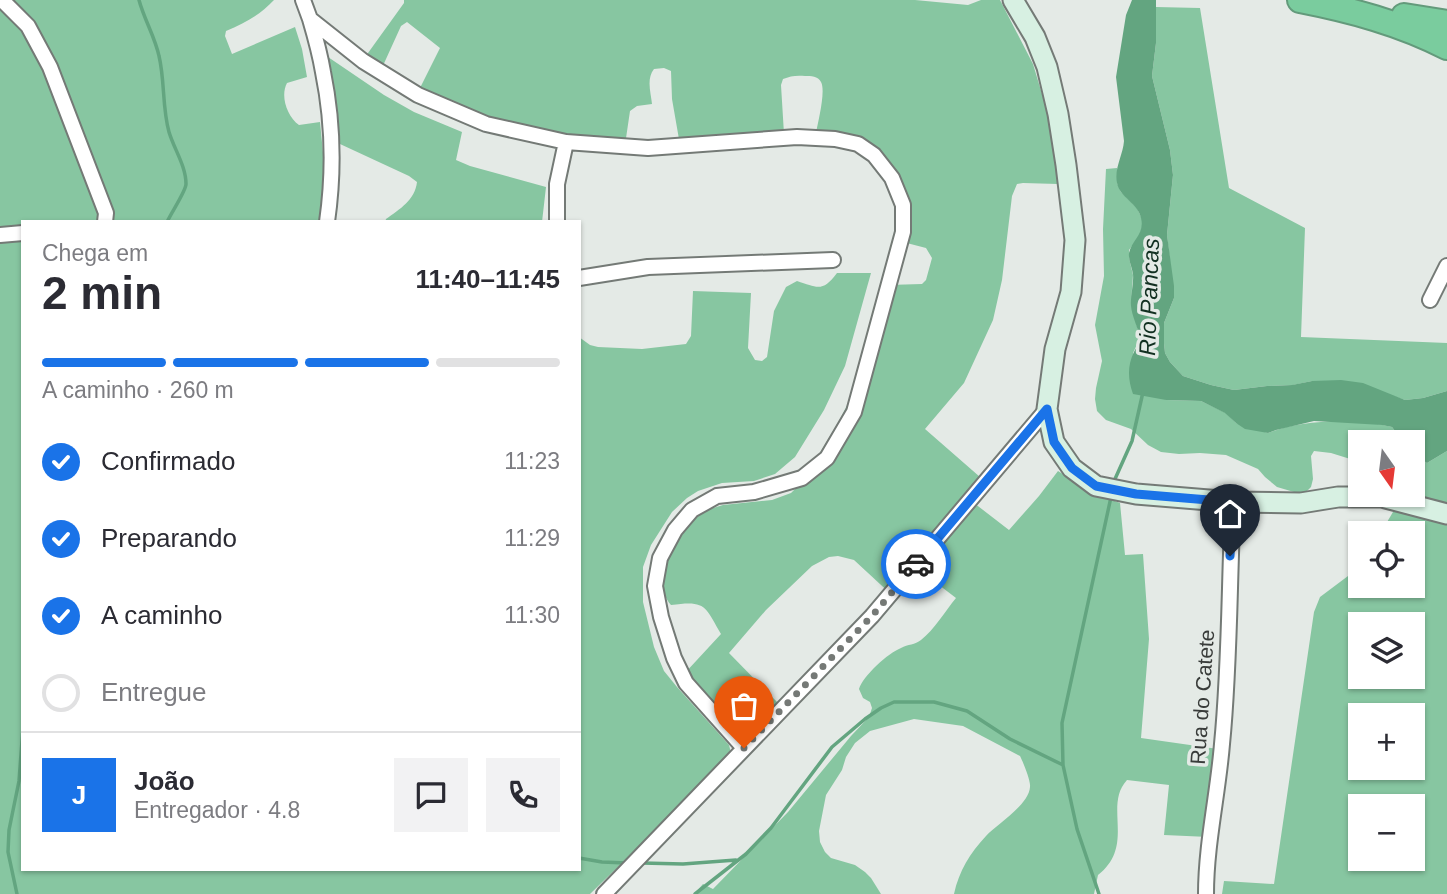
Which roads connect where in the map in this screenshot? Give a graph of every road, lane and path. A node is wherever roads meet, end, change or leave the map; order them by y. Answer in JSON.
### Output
{"nodes":[{"id":1,"x":2,"y":0,"type":"edge"},
{"id":2,"x":303,"y":0,"type":"edge"},
{"id":3,"x":1013,"y":0,"type":"edge"},
{"id":4,"x":1300,"y":0,"type":"edge"},
{"id":5,"x":1351,"y":10,"type":"junction"},
{"id":6,"x":310,"y":19,"type":"junction"},
{"id":7,"x":1447,"y":23,"type":"edge"},
{"id":8,"x":1447,"y":47,"type":"edge"},
{"id":9,"x":566,"y":142,"type":"junction"},
{"id":10,"x":105,"y":220,"type":"edge"},
{"id":11,"x":327,"y":220,"type":"edge"},
{"id":12,"x":557,"y":220,"type":"edge"},
{"id":13,"x":21,"y":233,"type":"edge"},
{"id":14,"x":0,"y":235,"type":"edge"},
{"id":15,"x":833,"y":260,"type":"dead end"},
{"id":16,"x":1447,"y":266,"type":"edge"},
{"id":17,"x":581,"y":278,"type":"edge"},
{"id":18,"x":1430,"y":300,"type":"dead end"},
{"id":19,"x":1047,"y":409,"type":"junction"},
{"id":20,"x":1233,"y":502,"type":"junction"},
{"id":21,"x":1447,"y":514,"type":"edge"},
{"id":22,"x":744,"y":748,"type":"junction"},
{"id":23,"x":604,"y":894,"type":"edge"},
{"id":24,"x":1206,"y":894,"type":"edge"}],
"edges":[{"from":1,"to":10,"type":"street"},
{"from":2,"to":6,"type":"street"},
{"from":3,"to":19,"type":"street"},
{"from":4,"to":5,"type":"highway"},
{"from":5,"to":7,"type":"highway"},
{"from":5,"to":8,"type":"highway"},
{"from":6,"to":9,"type":"street"},
{"from":6,"to":11,"type":"street"},
{"from":9,"to":12,"type":"street"},
{"from":9,"to":22,"type":"street"},
{"from":13,"to":14,"type":"street"},
{"from":15,"to":17,"type":"street"},
{"from":16,"to":18,"type":"street"},
{"from":19,"to":20,"type":"street"},
{"from":19,"to":22,"type":"street"},
{"from":20,"to":21,"type":"street"},
{"from":20,"to":24,"type":"street","name":"Rua do Catete"},
{"from":22,"to":23,"type":"street"}]}
